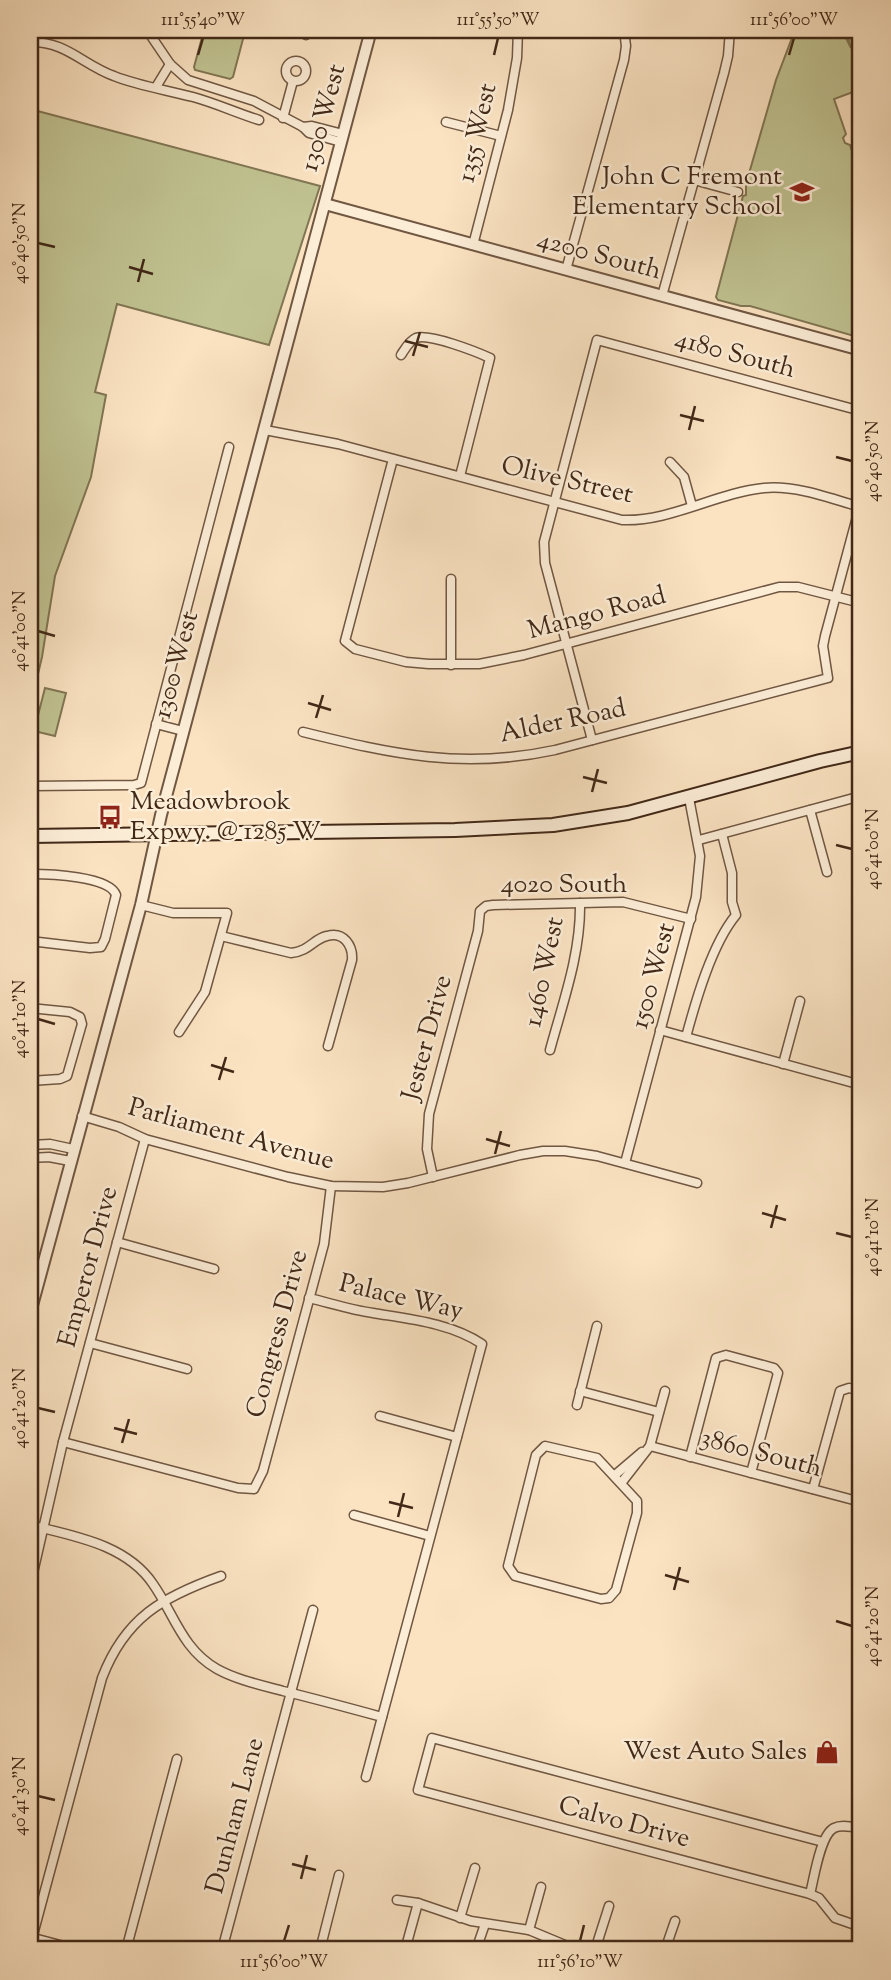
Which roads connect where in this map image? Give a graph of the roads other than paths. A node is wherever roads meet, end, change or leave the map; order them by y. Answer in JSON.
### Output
{"nodes":[{"id":1,"x":147,"y":30,"type":"edge"},
{"id":2,"x":371,"y":30,"type":"edge"},
{"id":3,"x":518,"y":30,"type":"edge"},
{"id":4,"x":624,"y":30,"type":"edge"},
{"id":5,"x":730,"y":30,"type":"edge"},
{"id":6,"x":30,"y":43,"type":"edge"},
{"id":7,"x":170,"y":64,"type":"junction"},
{"id":8,"x":293,"y":81,"type":"dead end"},
{"id":9,"x":156,"y":87,"type":"junction"},
{"id":10,"x":220,"y":91,"type":"junction"},
{"id":11,"x":216,"y":106,"type":"junction"},
{"id":12,"x":283,"y":118,"type":"junction"},
{"id":13,"x":259,"y":120,"type":"dead end"},
{"id":14,"x":446,"y":122,"type":"dead end"},
{"id":15,"x":501,"y":136,"type":"junction"},
{"id":16,"x":342,"y":138,"type":"junction"},
{"id":17,"x":694,"y":180,"type":"junction"},
{"id":18,"x":738,"y":192,"type":"dead end"},
{"id":19,"x":326,"y":204,"type":"junction"},
{"id":20,"x":473,"y":245,"type":"junction"},
{"id":21,"x":566,"y":270,"type":"junction"},
{"id":22,"x":662,"y":296,"type":"junction"},
{"id":23,"x":861,"y":350,"type":"edge"},
{"id":24,"x":401,"y":355,"type":"dead end"},
{"id":25,"x":861,"y":411,"type":"edge"},
{"id":26,"x":265,"y":430,"type":"junction"},
{"id":27,"x":229,"y":447,"type":"dead end"},
{"id":28,"x":393,"y":459,"type":"junction"},
{"id":29,"x":670,"y":462,"type":"dead end"},
{"id":30,"x":460,"y":477,"type":"junction"},
{"id":31,"x":553,"y":502,"type":"junction"},
{"id":32,"x":861,"y":505,"type":"edge"},
{"id":33,"x":692,"y":506,"type":"junction"},
{"id":34,"x":451,"y":579,"type":"dead end"},
{"id":35,"x":835,"y":596,"type":"junction"},
{"id":36,"x":861,"y":603,"type":"edge"},
{"id":37,"x":567,"y":644,"type":"junction"},
{"id":38,"x":451,"y":665,"type":"junction"},
{"id":39,"x":156,"y":724,"type":"junction"},
{"id":40,"x":183,"y":731,"type":"junction"},
{"id":41,"x":303,"y":732,"type":"dead end"},
{"id":42,"x":592,"y":740,"type":"junction"},
{"id":43,"x":861,"y":752,"type":"edge"},
{"id":44,"x":30,"y":786,"type":"edge"},
{"id":45,"x":861,"y":796,"type":"edge"},
{"id":46,"x":689,"y":798,"type":"junction"},
{"id":47,"x":810,"y":810,"type":"junction"},
{"id":48,"x":158,"y":833,"type":"junction"},
{"id":49,"x":722,"y":834,"type":"junction"},
{"id":50,"x":30,"y":836,"type":"edge"},
{"id":51,"x":698,"y":840,"type":"junction"},
{"id":52,"x":827,"y":872,"type":"dead end"},
{"id":53,"x":30,"y":874,"type":"edge"},
{"id":54,"x":580,"y":903,"type":"junction"},
{"id":55,"x":141,"y":905,"type":"junction"},
{"id":56,"x":480,"y":911,"type":"joint"},
{"id":57,"x":691,"y":919,"type":"junction"},
{"id":58,"x":221,"y":936,"type":"junction"},
{"id":59,"x":30,"y":941,"type":"edge"},
{"id":60,"x":800,"y":1001,"type":"dead end"},
{"id":61,"x":30,"y":1008,"type":"edge"},
{"id":62,"x":660,"y":1030,"type":"junction"},
{"id":63,"x":179,"y":1032,"type":"dead end"},
{"id":64,"x":686,"y":1037,"type":"junction"},
{"id":65,"x":328,"y":1046,"type":"dead end"},
{"id":66,"x":550,"y":1050,"type":"dead end"},
{"id":67,"x":783,"y":1064,"type":"junction"},
{"id":68,"x":30,"y":1081,"type":"edge"},
{"id":69,"x":861,"y":1085,"type":"edge"},
{"id":70,"x":82,"y":1116,"type":"junction"},
{"id":71,"x":145,"y":1139,"type":"junction"},
{"id":72,"x":30,"y":1145,"type":"edge"},
{"id":73,"x":73,"y":1149,"type":"junction"},
{"id":74,"x":30,"y":1158,"type":"edge"},
{"id":75,"x":70,"y":1161,"type":"junction"},
{"id":76,"x":625,"y":1163,"type":"junction"},
{"id":77,"x":433,"y":1177,"type":"junction"},
{"id":78,"x":697,"y":1183,"type":"dead end"},
{"id":79,"x":331,"y":1186,"type":"junction"},
{"id":80,"x":117,"y":1242,"type":"junction"},
{"id":81,"x":214,"y":1269,"type":"dead end"},
{"id":82,"x":309,"y":1298,"type":"junction"},
{"id":83,"x":30,"y":1314,"type":"edge"},
{"id":84,"x":597,"y":1326,"type":"dead end"},
{"id":85,"x":90,"y":1343,"type":"junction"},
{"id":86,"x":187,"y":1369,"type":"dead end"},
{"id":87,"x":580,"y":1391,"type":"junction"},
{"id":88,"x":665,"y":1391,"type":"dead end"},
{"id":89,"x":861,"y":1391,"type":"edge"},
{"id":90,"x":577,"y":1405,"type":"dead end"},
{"id":91,"x":659,"y":1412,"type":"junction"},
{"id":92,"x":380,"y":1416,"type":"dead end"},
{"id":93,"x":457,"y":1437,"type":"junction"},
{"id":94,"x":63,"y":1441,"type":"junction"},
{"id":95,"x":650,"y":1446,"type":"junction"},
{"id":96,"x":690,"y":1457,"type":"junction"},
{"id":97,"x":751,"y":1473,"type":"junction"},
{"id":98,"x":618,"y":1479,"type":"junction"},
{"id":99,"x":813,"y":1489,"type":"junction"},
{"id":100,"x":861,"y":1502,"type":"edge"},
{"id":101,"x":354,"y":1515,"type":"dead end"},
{"id":102,"x":30,"y":1525,"type":"edge"},
{"id":103,"x":43,"y":1528,"type":"junction"},
{"id":104,"x":430,"y":1535,"type":"junction"},
{"id":105,"x":221,"y":1576,"type":"dead end"},
{"id":106,"x":30,"y":1586,"type":"edge"},
{"id":107,"x":164,"y":1602,"type":"junction"},
{"id":108,"x":313,"y":1609,"type":"dead end"},
{"id":109,"x":290,"y":1693,"type":"junction"},
{"id":110,"x":382,"y":1717,"type":"junction"},
{"id":111,"x":177,"y":1759,"type":"dead end"},
{"id":112,"x":366,"y":1777,"type":"dead end"},
{"id":113,"x":861,"y":1829,"type":"edge"},
{"id":114,"x":823,"y":1842,"type":"junction"},
{"id":115,"x":475,"y":1868,"type":"dead end"},
{"id":116,"x":339,"y":1875,"type":"dead end"},
{"id":117,"x":541,"y":1887,"type":"dead end"},
{"id":118,"x":810,"y":1895,"type":"junction"},
{"id":119,"x":397,"y":1900,"type":"dead end"},
{"id":120,"x":418,"y":1903,"type":"junction"},
{"id":121,"x":609,"y":1906,"type":"dead end"},
{"id":122,"x":460,"y":1918,"type":"junction"},
{"id":123,"x":675,"y":1921,"type":"dead end"},
{"id":124,"x":485,"y":1924,"type":"junction"},
{"id":125,"x":861,"y":1927,"type":"edge"},
{"id":126,"x":529,"y":1930,"type":"junction"},
{"id":127,"x":31,"y":1940,"type":"edge"},
{"id":128,"x":553,"y":1941,"type":"junction"},
{"id":129,"x":79,"y":1950,"type":"edge"},
{"id":130,"x":126,"y":1950,"type":"edge"},
{"id":131,"x":222,"y":1950,"type":"edge"},
{"id":132,"x":320,"y":1950,"type":"edge"},
{"id":133,"x":405,"y":1950,"type":"edge"},
{"id":134,"x":476,"y":1950,"type":"edge"},
{"id":135,"x":550,"y":1950,"type":"edge"},
{"id":136,"x":577,"y":1950,"type":"edge"},
{"id":137,"x":595,"y":1950,"type":"edge"},
{"id":138,"x":665,"y":1950,"type":"edge"}],
"edges":[{"from":1,"to":7,"type":"street"},
{"from":2,"to":16,"type":"street","name":"1300 West"},
{"from":3,"to":15,"type":"street","name":"1355 West"},
{"from":4,"to":21,"type":"street"},
{"from":5,"to":17,"type":"street"},
{"from":6,"to":9,"type":"street"},
{"from":7,"to":9,"type":"street"},
{"from":7,"to":10,"type":"street"},
{"from":8,"to":12,"type":"street"},
{"from":9,"to":11,"type":"street"},
{"from":10,"to":11,"type":"street"},
{"from":10,"to":12,"type":"street"},
{"from":11,"to":13,"type":"street"},
{"from":12,"to":16,"type":"street"},
{"from":14,"to":15,"type":"street"},
{"from":15,"to":20,"type":"street","name":"1355 West"},
{"from":16,"to":19,"type":"street","name":"1300 West"},
{"from":17,"to":18,"type":"street"},
{"from":17,"to":22,"type":"street"},
{"from":19,"to":20,"type":"street","name":"4200 South"},
{"from":19,"to":26,"type":"street","name":"1300 West"},
{"from":20,"to":21,"type":"street","name":"4200 South"},
{"from":21,"to":22,"type":"street","name":"4200 South"},
{"from":22,"to":23,"type":"street","name":"4200 South"},
{"from":24,"to":30,"type":"street"},
{"from":25,"to":31,"type":"street","name":"4180 South"},
{"from":26,"to":28,"type":"street","name":"Olive Street"},
{"from":26,"to":40,"type":"street","name":"1300 West"},
{"from":27,"to":39,"type":"street"},
{"from":28,"to":30,"type":"street","name":"Olive Street"},
{"from":28,"to":38,"type":"street","name":"Mango Road"},
{"from":29,"to":33,"type":"street"},
{"from":30,"to":31,"type":"street","name":"Olive Street"},
{"from":31,"to":33,"type":"street","name":"Olive Street"},
{"from":31,"to":37,"type":"street"},
{"from":32,"to":33,"type":"street","name":"Olive Street"},
{"from":32,"to":35,"type":"street"},
{"from":34,"to":38,"type":"street"},
{"from":35,"to":36,"type":"street","name":"Mango Road"},
{"from":35,"to":37,"type":"street","name":"Mango Road"},
{"from":35,"to":42,"type":"street","name":"Alder Road"},
{"from":37,"to":38,"type":"street","name":"Mango Road"},
{"from":37,"to":42,"type":"street"},
{"from":39,"to":40,"type":"street"},
{"from":39,"to":44,"type":"street"},
{"from":40,"to":48,"type":"street","name":"1300 West"},
{"from":41,"to":42,"type":"street","name":"Alder Road"},
{"from":43,"to":46,"type":"main road"},
{"from":45,"to":47,"type":"street"},
{"from":46,"to":48,"type":"main road"},
{"from":46,"to":51,"type":"street","name":"1500 West"},
{"from":47,"to":49,"type":"street"},
{"from":47,"to":52,"type":"street"},
{"from":48,"to":50,"type":"main road"},
{"from":48,"to":55,"type":"street","name":"1300 West"},
{"from":49,"to":51,"type":"street"},
{"from":49,"to":64,"type":"street"},
{"from":51,"to":57,"type":"street","name":"1500 West"},
{"from":53,"to":59,"type":"street"},
{"from":54,"to":56,"type":"street","name":"4020 South"},
{"from":54,"to":57,"type":"street","name":"4020 South"},
{"from":54,"to":66,"type":"street","name":"1460 West"},
{"from":55,"to":58,"type":"street"},
{"from":55,"to":70,"type":"street","name":"1300 West"},
{"from":56,"to":77,"type":"street","name":"Jester Drive"},
{"from":57,"to":62,"type":"street","name":"1500 West"},
{"from":58,"to":63,"type":"street"},
{"from":58,"to":65,"type":"street"},
{"from":60,"to":67,"type":"street"},
{"from":61,"to":68,"type":"street"},
{"from":62,"to":64,"type":"street"},
{"from":62,"to":76,"type":"street","name":"1500 West"},
{"from":64,"to":67,"type":"street"},
{"from":67,"to":69,"type":"street"},
{"from":70,"to":71,"type":"street","name":"Parliament Avenue"},
{"from":70,"to":73,"type":"street","name":"1300 West"},
{"from":71,"to":79,"type":"street","name":"Parliament Avenue"},
{"from":71,"to":80,"type":"street","name":"Emperor Drive"},
{"from":72,"to":73,"type":"street"},
{"from":73,"to":75,"type":"street","name":"1300 West"},
{"from":74,"to":75,"type":"street"},
{"from":75,"to":83,"type":"street","name":"1300 West"},
{"from":76,"to":77,"type":"street","name":"Parliament Avenue"},
{"from":76,"to":78,"type":"street","name":"Parliament Avenue"},
{"from":77,"to":79,"type":"street","name":"Parliament Avenue"},
{"from":79,"to":82,"type":"street","name":"Congress Drive"},
{"from":80,"to":81,"type":"street"},
{"from":80,"to":85,"type":"street","name":"Emperor Drive"},
{"from":82,"to":93,"type":"street","name":"Palace Way"},
{"from":82,"to":94,"type":"street","name":"Congress Drive"},
{"from":84,"to":87,"type":"street"},
{"from":85,"to":86,"type":"street"},
{"from":85,"to":94,"type":"street","name":"Emperor Drive"},
{"from":87,"to":90,"type":"street"},
{"from":87,"to":91,"type":"street"},
{"from":88,"to":91,"type":"street"},
{"from":89,"to":99,"type":"street"},
{"from":91,"to":95,"type":"street"},
{"from":92,"to":93,"type":"street"},
{"from":93,"to":104,"type":"street"},
{"from":94,"to":103,"type":"street","name":"Emperor Drive"},
{"from":95,"to":96,"type":"street","name":"3860 South"},
{"from":95,"to":98,"type":"street"},
{"from":96,"to":97,"type":"street","name":"3860 South"},
{"from":96,"to":97,"type":"street"},
{"from":97,"to":99,"type":"street","name":"3860 South"},
{"from":98,"to":98,"type":"street"},
{"from":99,"to":100,"type":"street","name":"3860 South"},
{"from":101,"to":104,"type":"street"},
{"from":102,"to":103,"type":"street"},
{"from":103,"to":106,"type":"street","name":"Emperor Drive"},
{"from":103,"to":107,"type":"street"},
{"from":104,"to":110,"type":"street"},
{"from":105,"to":107,"type":"street"},
{"from":107,"to":109,"type":"street"},
{"from":107,"to":127,"type":"street"},
{"from":108,"to":109,"type":"street","name":"Dunham Lane"},
{"from":109,"to":110,"type":"street"},
{"from":109,"to":131,"type":"street","name":"Dunham Lane"},
{"from":110,"to":112,"type":"street"},
{"from":111,"to":130,"type":"street"},
{"from":113,"to":114,"type":"street"},
{"from":114,"to":118,"type":"street"},
{"from":114,"to":118,"type":"street","name":"Calvo Drive"},
{"from":115,"to":122,"type":"street"},
{"from":116,"to":132,"type":"street"},
{"from":117,"to":126,"type":"street"},
{"from":118,"to":125,"type":"street","name":"Calvo Drive"},
{"from":119,"to":120,"type":"street"},
{"from":120,"to":122,"type":"street"},
{"from":120,"to":133,"type":"street"},
{"from":121,"to":137,"type":"street"},
{"from":122,"to":124,"type":"street"},
{"from":123,"to":138,"type":"street"},
{"from":124,"to":126,"type":"street"},
{"from":124,"to":134,"type":"street"},
{"from":126,"to":128,"type":"street"},
{"from":127,"to":129,"type":"street"},
{"from":128,"to":135,"type":"street"},
{"from":128,"to":136,"type":"street"}]}
